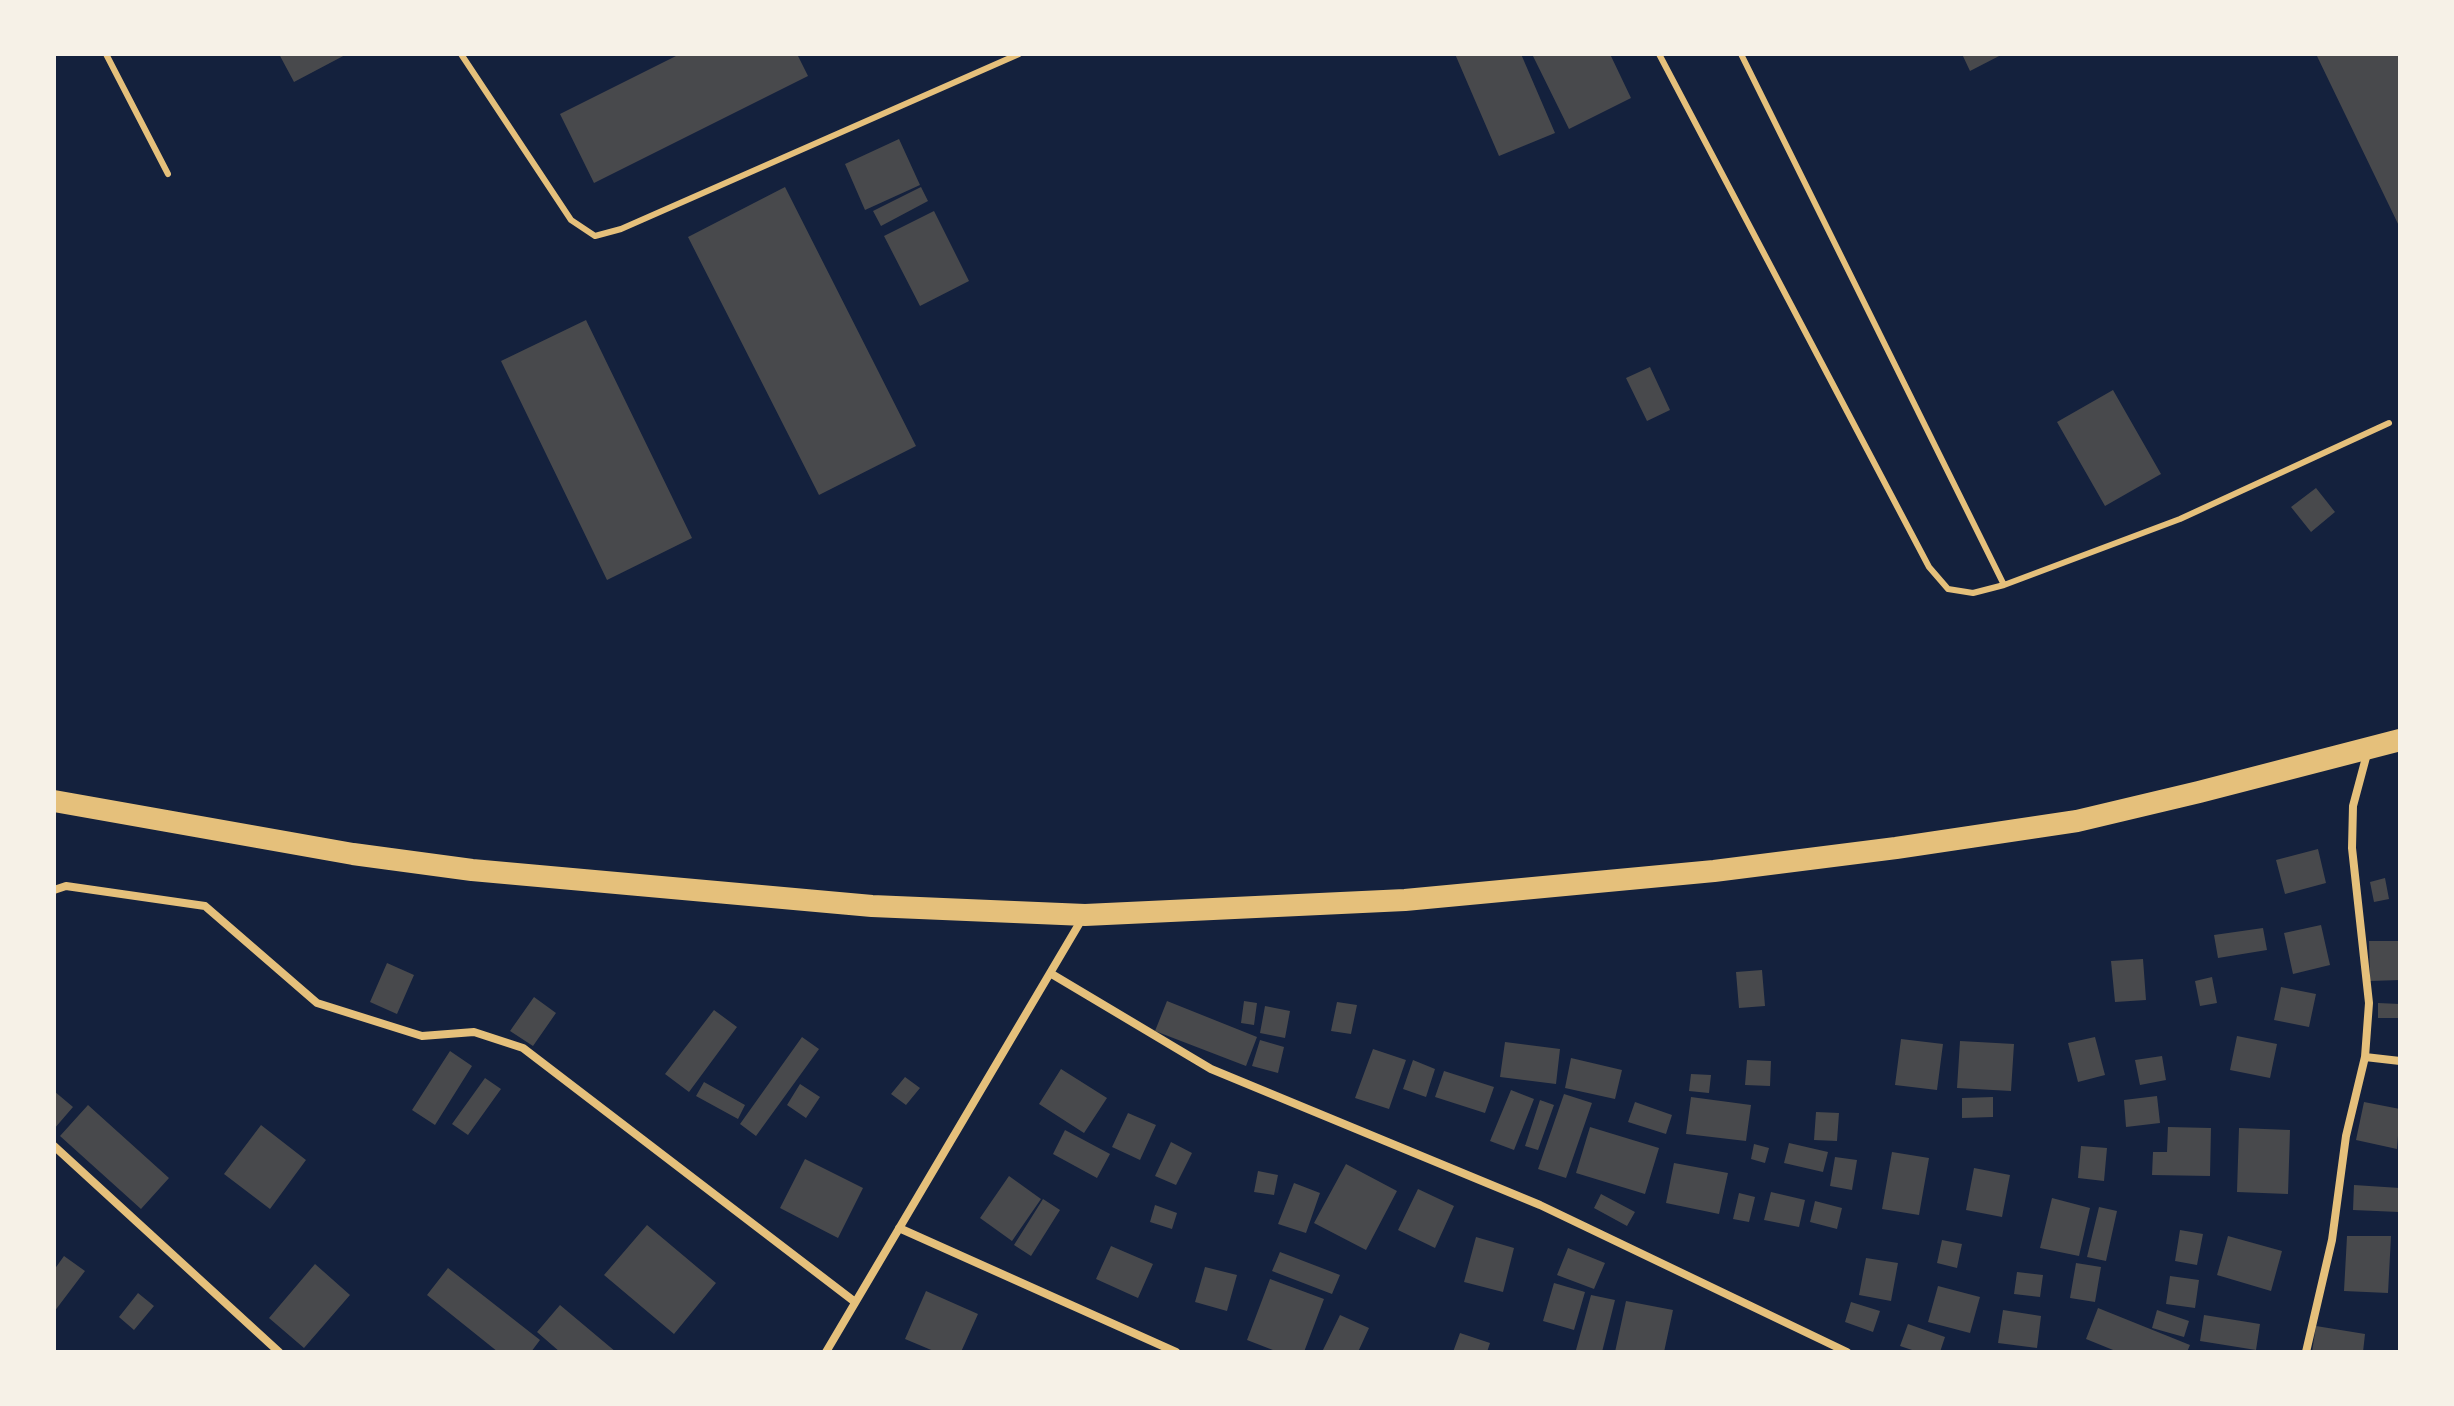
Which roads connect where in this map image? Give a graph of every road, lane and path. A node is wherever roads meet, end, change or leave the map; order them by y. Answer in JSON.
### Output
{"nodes":[{"id":1,"x":106,"y":54,"type":"edge"},
{"id":2,"x":461,"y":54,"type":"edge"},
{"id":3,"x":1019,"y":54,"type":"edge"},
{"id":4,"x":1659,"y":54,"type":"edge"},
{"id":5,"x":1741,"y":54,"type":"edge"},
{"id":6,"x":168,"y":174,"type":"dead end"},
{"id":7,"x":2389,"y":423,"type":"dead end"},
{"id":8,"x":2004,"y":585,"type":"junction"},
{"id":9,"x":2400,"y":740,"type":"edge"},
{"id":10,"x":2368,"y":749,"type":"junction"},
{"id":11,"x":54,"y":801,"type":"edge"},
{"id":12,"x":54,"y":890,"type":"edge"},
{"id":13,"x":1085,"y":915,"type":"junction"},
{"id":14,"x":1050,"y":973,"type":"junction"},
{"id":15,"x":2365,"y":1057,"type":"junction"},
{"id":16,"x":2400,"y":1061,"type":"edge"},
{"id":17,"x":54,"y":1146,"type":"edge"},
{"id":18,"x":899,"y":1228,"type":"junction"},
{"id":19,"x":855,"y":1302,"type":"junction"},
{"id":20,"x":279,"y":1352,"type":"edge"},
{"id":21,"x":826,"y":1352,"type":"edge"},
{"id":22,"x":1176,"y":1352,"type":"edge"},
{"id":23,"x":1847,"y":1352,"type":"edge"},
{"id":24,"x":2306,"y":1352,"type":"edge"}],
"edges":[{"from":1,"to":6,"type":"lane"},
{"from":2,"to":3,"type":"lane"},
{"from":4,"to":8,"type":"lane"},
{"from":5,"to":8,"type":"lane"},
{"from":7,"to":8,"type":"lane"},
{"from":9,"to":10,"type":"highway"},
{"from":10,"to":13,"type":"highway"},
{"from":10,"to":15,"type":"street"},
{"from":11,"to":13,"type":"highway"},
{"from":12,"to":19,"type":"street"},
{"from":13,"to":14,"type":"street"},
{"from":14,"to":18,"type":"street"},
{"from":14,"to":23,"type":"street"},
{"from":15,"to":16,"type":"street"},
{"from":15,"to":24,"type":"street"},
{"from":17,"to":20,"type":"street"},
{"from":18,"to":19,"type":"street"},
{"from":18,"to":22,"type":"street"},
{"from":19,"to":21,"type":"street"}]}
